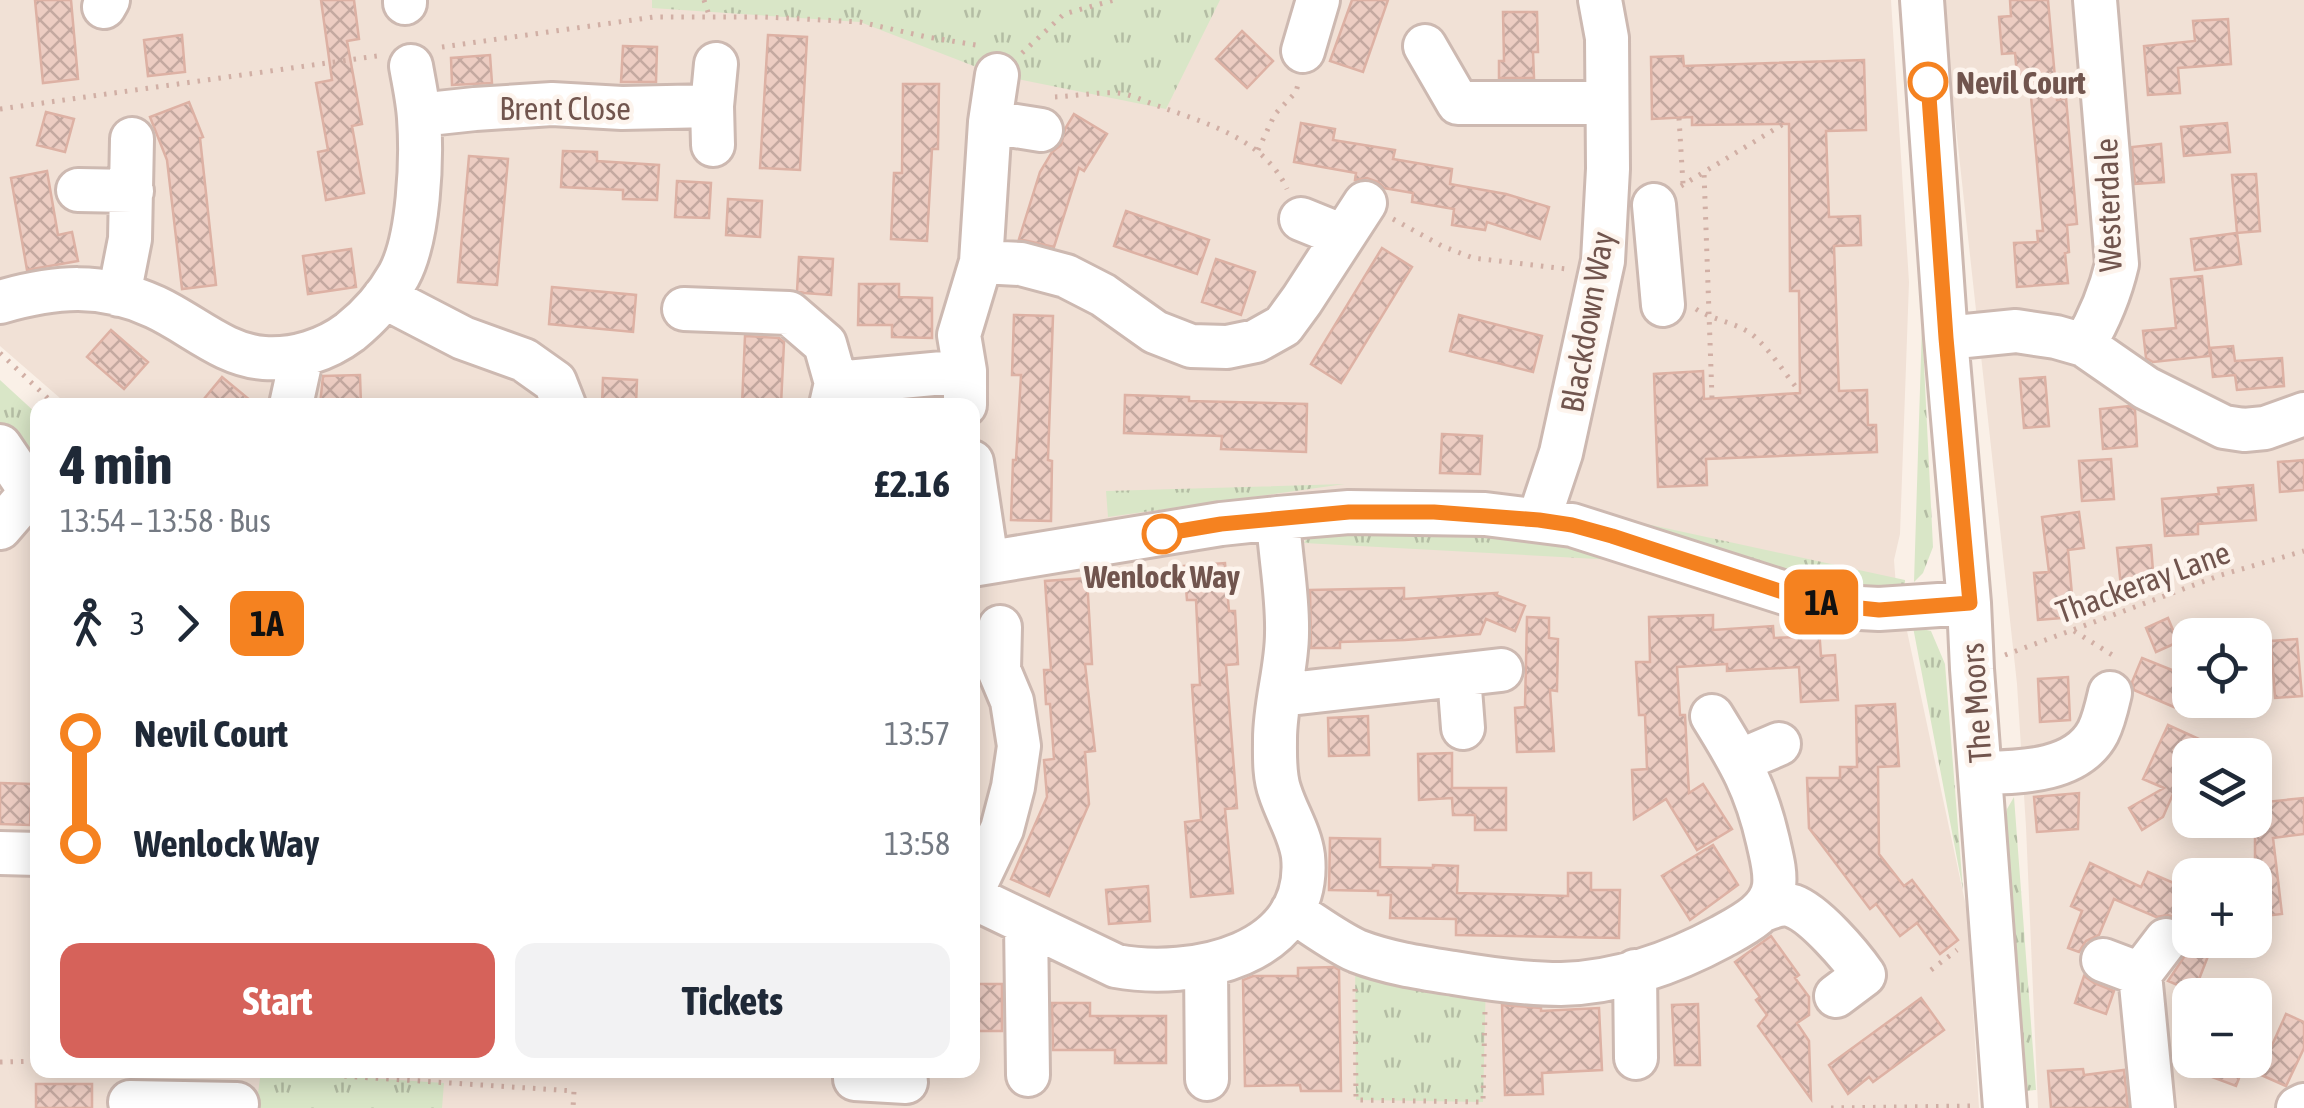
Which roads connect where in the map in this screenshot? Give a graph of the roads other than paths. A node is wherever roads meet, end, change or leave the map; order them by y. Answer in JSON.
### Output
{"nodes":[{"id":1,"x":1600,"y":0,"type":"edge"},
{"id":2,"x":1922,"y":0,"type":"edge"},
{"id":3,"x":2095,"y":0,"type":"edge"},
{"id":4,"x":1310,"y":2,"type":"edge"},
{"id":5,"x":1425,"y":46,"type":"dead end"},
{"id":6,"x":1303,"y":51,"type":"road end"},
{"id":7,"x":410,"y":56,"type":"road end"},
{"id":8,"x":716,"y":64,"type":"dead end"},
{"id":9,"x":1009,"y":65,"type":"road end"},
{"id":10,"x":1607,"y":103,"type":"junction"},
{"id":11,"x":419,"y":115,"type":"junction"},
{"id":12,"x":990,"y":122,"type":"junction"},
{"id":13,"x":1040,"y":130,"type":"dead end"},
{"id":14,"x":132,"y":139,"type":"dead end"},
{"id":15,"x":78,"y":190,"type":"dead end"},
{"id":16,"x":132,"y":191,"type":"junction"},
{"id":17,"x":1668,"y":195,"type":"road end"},
{"id":18,"x":1301,"y":219,"type":"dead end"},
{"id":19,"x":981,"y":262,"type":"junction"},
{"id":20,"x":1602,"y":267,"type":"junction"},
{"id":21,"x":118,"y":295,"type":"junction"},
{"id":22,"x":384,"y":297,"type":"junction"},
{"id":23,"x":0,"y":302,"type":"edge"},
{"id":24,"x":684,"y":309,"type":"dead end"},
{"id":25,"x":1946,"y":338,"type":"junction"},
{"id":26,"x":2084,"y":345,"type":"junction"},
{"id":27,"x":302,"y":355,"type":"junction"},
{"id":28,"x":966,"y":388,"type":"edge"},
{"id":29,"x":834,"y":394,"type":"edge"},
{"id":30,"x":293,"y":398,"type":"edge"},
{"id":31,"x":561,"y":398,"type":"edge"},
{"id":32,"x":2304,"y":414,"type":"edge"},
{"id":33,"x":0,"y":446,"type":"edge"},
{"id":34,"x":30,"y":488,"type":"edge"},
{"id":35,"x":30,"y":498,"type":"edge"},
{"id":36,"x":1278,"y":518,"type":"junction"},
{"id":37,"x":1539,"y":520,"type":"junction"},
{"id":38,"x":0,"y":528,"type":"edge"},
{"id":39,"x":980,"y":564,"type":"edge"},
{"id":40,"x":1970,"y":603,"type":"junction"},
{"id":41,"x":1000,"y":628,"type":"dead end"},
{"id":42,"x":1501,"y":670,"type":"dead end"},
{"id":43,"x":986,"y":671,"type":"edge"},
{"id":44,"x":2114,"y":675,"type":"road end"},
{"id":45,"x":1459,"y":676,"type":"junction"},
{"id":46,"x":1281,"y":695,"type":"junction"},
{"id":47,"x":1712,"y":716,"type":"dead end"},
{"id":48,"x":1463,"y":728,"type":"dead end"},
{"id":49,"x":1779,"y":744,"type":"dead end"},
{"id":50,"x":1739,"y":761,"type":"junction"},
{"id":51,"x":1981,"y":773,"type":"junction"},
{"id":52,"x":0,"y":853,"type":"edge"},
{"id":53,"x":30,"y":854,"type":"edge"},
{"id":54,"x":980,"y":877,"type":"edge"},
{"id":55,"x":980,"y":898,"type":"edge"},
{"id":56,"x":1292,"y":911,"type":"junction"},
{"id":57,"x":1760,"y":911,"type":"junction"},
{"id":58,"x":1026,"y":922,"type":"junction"},
{"id":59,"x":2166,"y":940,"type":"dead end"},
{"id":60,"x":1206,"y":966,"type":"junction"},
{"id":61,"x":1635,"y":971,"type":"junction"},
{"id":62,"x":1864,"y":976,"type":"dead end"},
{"id":63,"x":1636,"y":1058,"type":"dead end"},
{"id":64,"x":1028,"y":1075,"type":"dead end"},
{"id":65,"x":855,"y":1078,"type":"edge"},
{"id":66,"x":1207,"y":1080,"type":"dead end"},
{"id":67,"x":906,"y":1082,"type":"dead end"},
{"id":68,"x":238,"y":1094,"type":"edge"},
{"id":69,"x":130,"y":1102,"type":"dead end"},
{"id":70,"x":2005,"y":1106,"type":"edge"},
{"id":71,"x":2153,"y":1108,"type":"edge"}],
"edges":[{"from":1,"to":10,"type":"street","name":"Blackdown Way"},
{"from":2,"to":25,"type":"street","name":"The Moors"},
{"from":3,"to":26,"type":"street","name":"Westerdale"},
{"from":4,"to":6,"type":"street"},
{"from":5,"to":10,"type":"street"},
{"from":7,"to":11,"type":"street"},
{"from":8,"to":11,"type":"street","name":"Brent Close"},
{"from":9,"to":12,"type":"street"},
{"from":10,"to":20,"type":"street","name":"Blackdown Way"},
{"from":11,"to":22,"type":"street"},
{"from":12,"to":13,"type":"street"},
{"from":12,"to":19,"type":"street"},
{"from":14,"to":16,"type":"street"},
{"from":15,"to":16,"type":"street"},
{"from":16,"to":21,"type":"street"},
{"from":17,"to":20,"type":"street"},
{"from":18,"to":19,"type":"street"},
{"from":19,"to":28,"type":"street"},
{"from":20,"to":37,"type":"street","name":"Blackdown Way"},
{"from":21,"to":23,"type":"street"},
{"from":21,"to":27,"type":"street"},
{"from":22,"to":27,"type":"street"},
{"from":22,"to":31,"type":"street"},
{"from":24,"to":29,"type":"street"},
{"from":25,"to":26,"type":"street"},
{"from":25,"to":40,"type":"street","name":"The Moors"},
{"from":26,"to":32,"type":"street"},
{"from":27,"to":30,"type":"street"},
{"from":28,"to":29,"type":"street"},
{"from":33,"to":34,"type":"street"},
{"from":35,"to":38,"type":"street"},
{"from":36,"to":37,"type":"street"},
{"from":36,"to":39,"type":"street"},
{"from":36,"to":46,"type":"street"},
{"from":37,"to":40,"type":"street"},
{"from":40,"to":51,"type":"street","name":"The Moors"},
{"from":41,"to":43,"type":"street"},
{"from":42,"to":45,"type":"street"},
{"from":43,"to":54,"type":"street"},
{"from":44,"to":51,"type":"street"},
{"from":45,"to":46,"type":"street"},
{"from":45,"to":48,"type":"street"},
{"from":46,"to":56,"type":"street"},
{"from":47,"to":50,"type":"street"},
{"from":49,"to":50,"type":"street"},
{"from":50,"to":57,"type":"street"},
{"from":51,"to":70,"type":"street","name":"The Moors"},
{"from":52,"to":53,"type":"street"},
{"from":55,"to":58,"type":"street"},
{"from":56,"to":60,"type":"street"},
{"from":56,"to":61,"type":"street"},
{"from":57,"to":61,"type":"street"},
{"from":57,"to":62,"type":"street"},
{"from":58,"to":60,"type":"street"},
{"from":58,"to":64,"type":"street"},
{"from":59,"to":71,"type":"street"},
{"from":60,"to":66,"type":"street"},
{"from":61,"to":63,"type":"street"},
{"from":65,"to":67,"type":"street"},
{"from":68,"to":69,"type":"street"}]}
